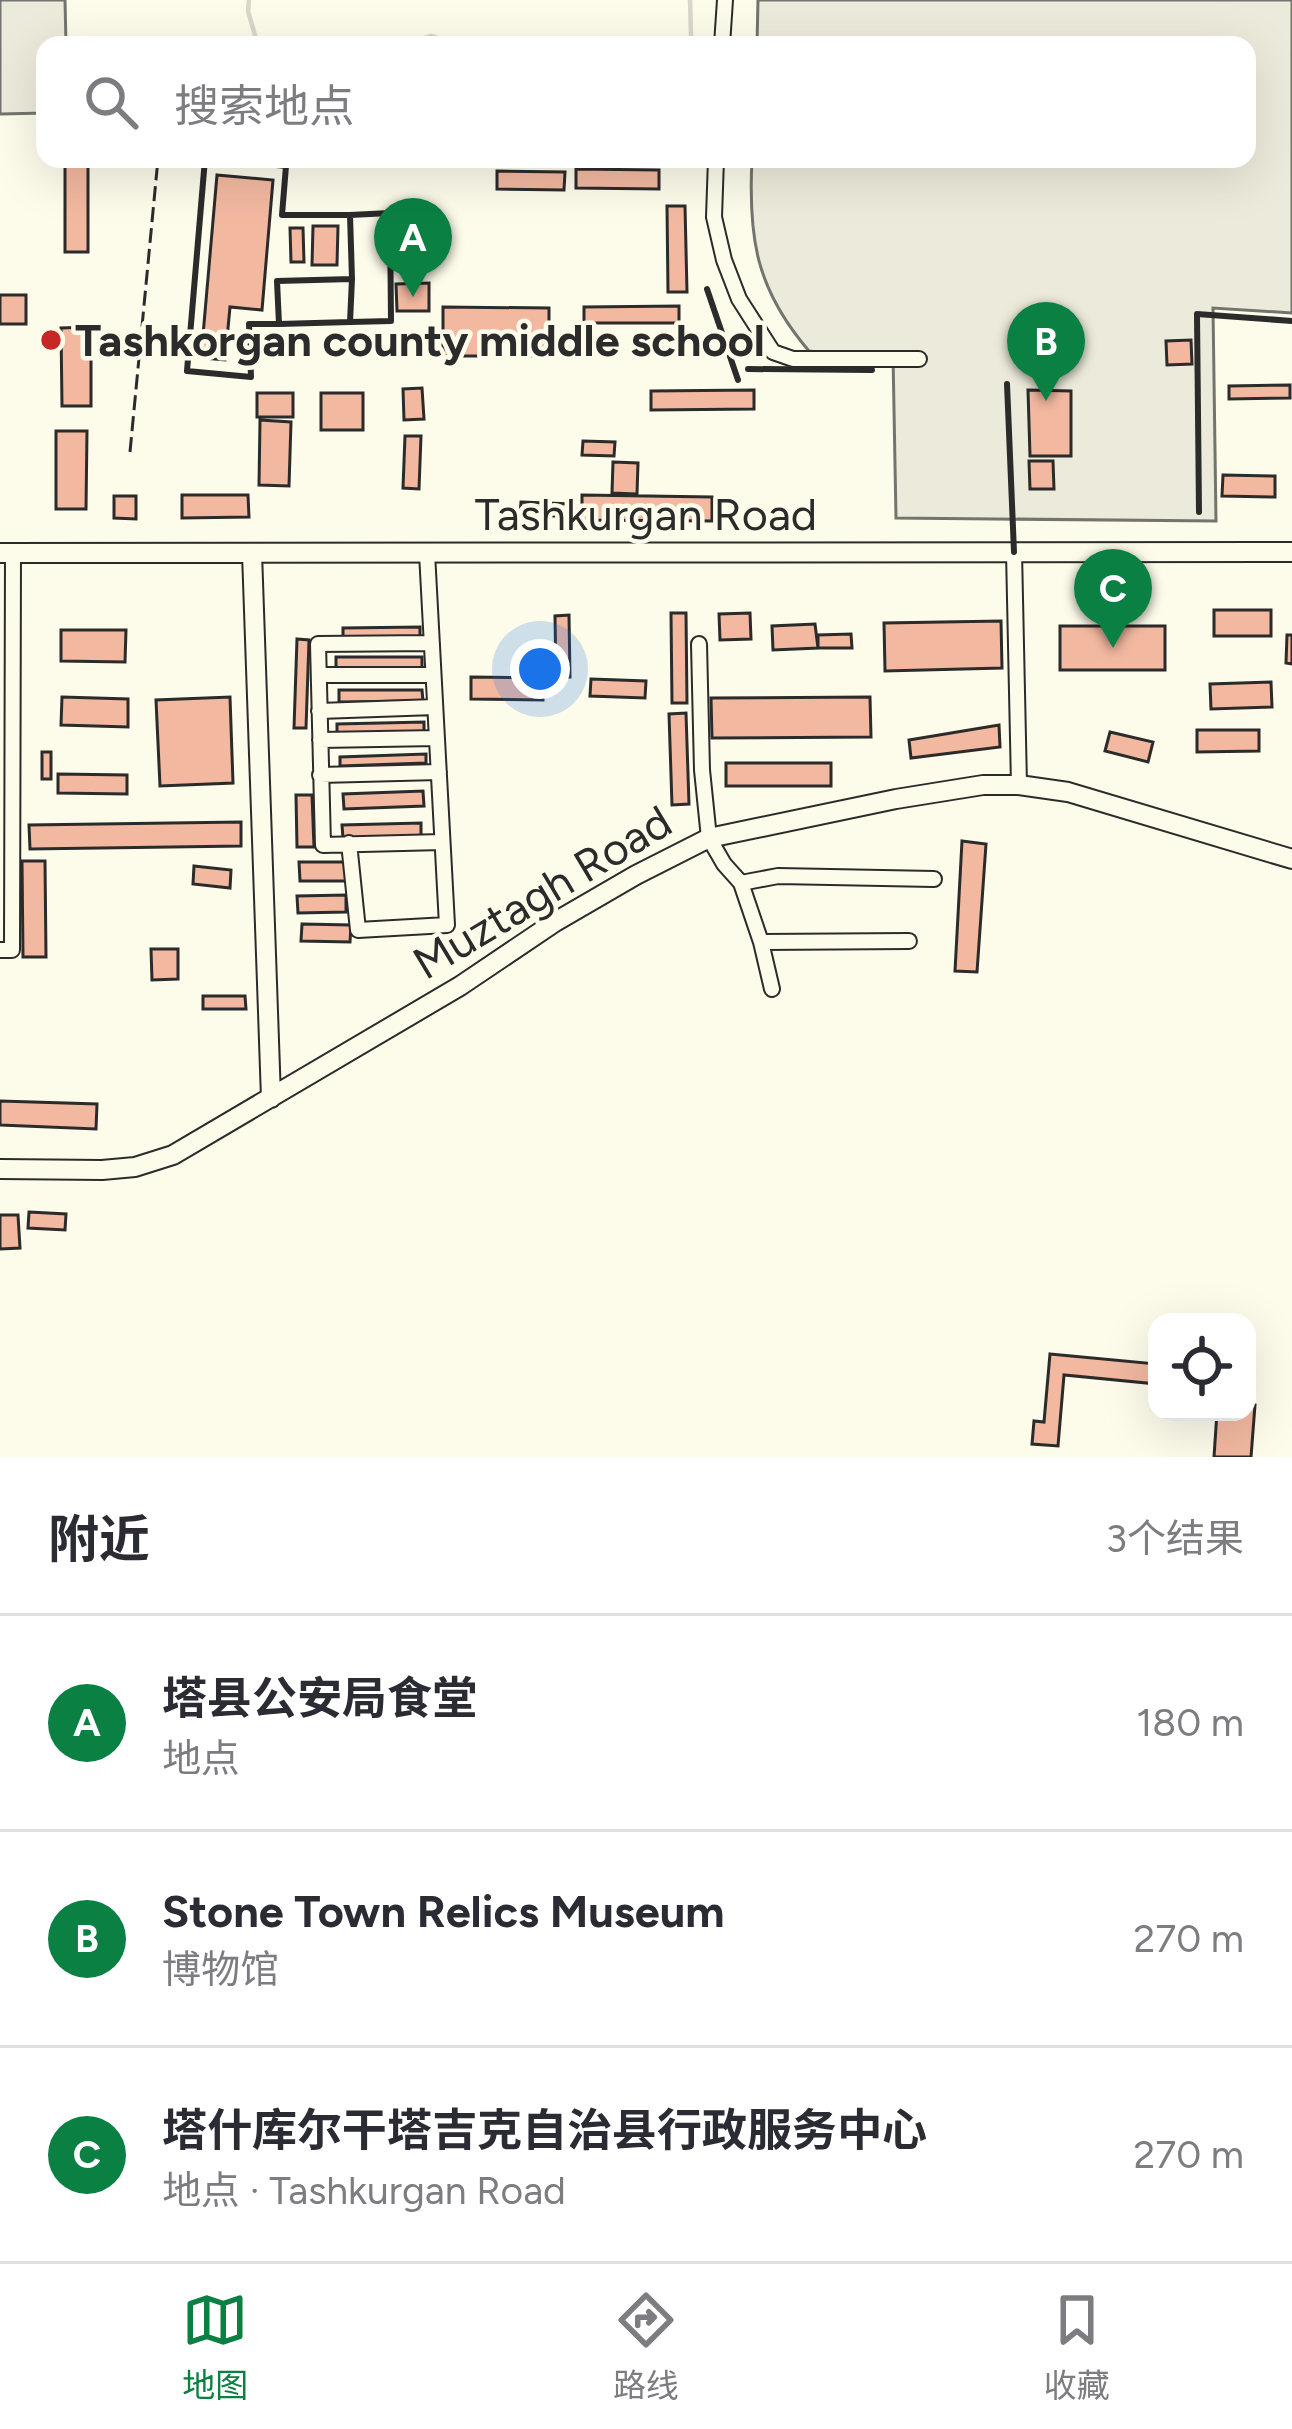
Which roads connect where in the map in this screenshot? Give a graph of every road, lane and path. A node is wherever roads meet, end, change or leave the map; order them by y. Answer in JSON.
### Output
{"nodes":[{"id":1,"x":725,"y":0,"type":"edge"},
{"id":2,"x":723,"y":36,"type":"edge"},
{"id":3,"x":716,"y":168,"type":"edge"},
{"id":4,"x":919,"y":358,"type":"dead end"},
{"id":5,"x":1292,"y":552,"type":"edge"},
{"id":6,"x":6,"y":553,"type":"edge"},
{"id":7,"x":252,"y":553,"type":"junction"},
{"id":8,"x":427,"y":553,"type":"junction"},
{"id":9,"x":1014,"y":553,"type":"junction"},
{"id":10,"x":432,"y":643,"type":"junction"},
{"id":11,"x":699,"y":644,"type":"dead end"},
{"id":12,"x":319,"y":675,"type":"junction"},
{"id":13,"x":434,"y":675,"type":"junction"},
{"id":14,"x":435,"y":706,"type":"junction"},
{"id":15,"x":319,"y":711,"type":"junction"},
{"id":16,"x":437,"y":738,"type":"junction"},
{"id":17,"x":320,"y":740,"type":"junction"},
{"id":18,"x":439,"y":772,"type":"junction"},
{"id":19,"x":320,"y":775,"type":"junction"},
{"id":20,"x":1019,"y":784,"type":"junction"},
{"id":21,"x":709,"y":838,"type":"junction"},
{"id":22,"x":442,"y":842,"type":"junction"},
{"id":23,"x":350,"y":843,"type":"junction"},
{"id":24,"x":1292,"y":859,"type":"edge"},
{"id":25,"x":934,"y":879,"type":"dead end"},
{"id":26,"x":741,"y":883,"type":"junction"},
{"id":27,"x":909,"y":941,"type":"dead end"},
{"id":28,"x":760,"y":942,"type":"junction"},
{"id":29,"x":0,"y":950,"type":"edge"},
{"id":30,"x":772,"y":989,"type":"dead end"},
{"id":31,"x":271,"y":1098,"type":"junction"},
{"id":32,"x":0,"y":1169,"type":"edge"}],
"edges":[{"from":1,"to":2,"type":"street"},
{"from":3,"to":4,"type":"street"},
{"from":5,"to":9,"type":"street","name":"Tashkurgan Road"},
{"from":6,"to":7,"type":"street","name":"Tashkurgan Road"},
{"from":6,"to":29,"type":"street"},
{"from":7,"to":8,"type":"street","name":"Tashkurgan Road"},
{"from":7,"to":31,"type":"street"},
{"from":8,"to":9,"type":"street","name":"Tashkurgan Road"},
{"from":8,"to":10,"type":"street"},
{"from":9,"to":20,"type":"street"},
{"from":10,"to":12,"type":"street"},
{"from":10,"to":13,"type":"street"},
{"from":11,"to":21,"type":"street"},
{"from":12,"to":13,"type":"street"},
{"from":12,"to":15,"type":"street"},
{"from":13,"to":14,"type":"street"},
{"from":14,"to":15,"type":"street"},
{"from":14,"to":16,"type":"street"},
{"from":15,"to":17,"type":"street"},
{"from":16,"to":17,"type":"street"},
{"from":16,"to":18,"type":"street"},
{"from":17,"to":19,"type":"street"},
{"from":18,"to":19,"type":"street"},
{"from":18,"to":22,"type":"street"},
{"from":19,"to":23,"type":"street"},
{"from":20,"to":21,"type":"street","name":"Muztagh Road"},
{"from":20,"to":24,"type":"street","name":"Muztagh Road"},
{"from":21,"to":26,"type":"street"},
{"from":21,"to":31,"type":"street","name":"Muztagh Road"},
{"from":22,"to":23,"type":"street"},
{"from":22,"to":23,"type":"street"},
{"from":25,"to":26,"type":"street"},
{"from":26,"to":28,"type":"street"},
{"from":27,"to":28,"type":"street"},
{"from":28,"to":30,"type":"street"},
{"from":31,"to":32,"type":"street","name":"Muztagh Road"}]}
